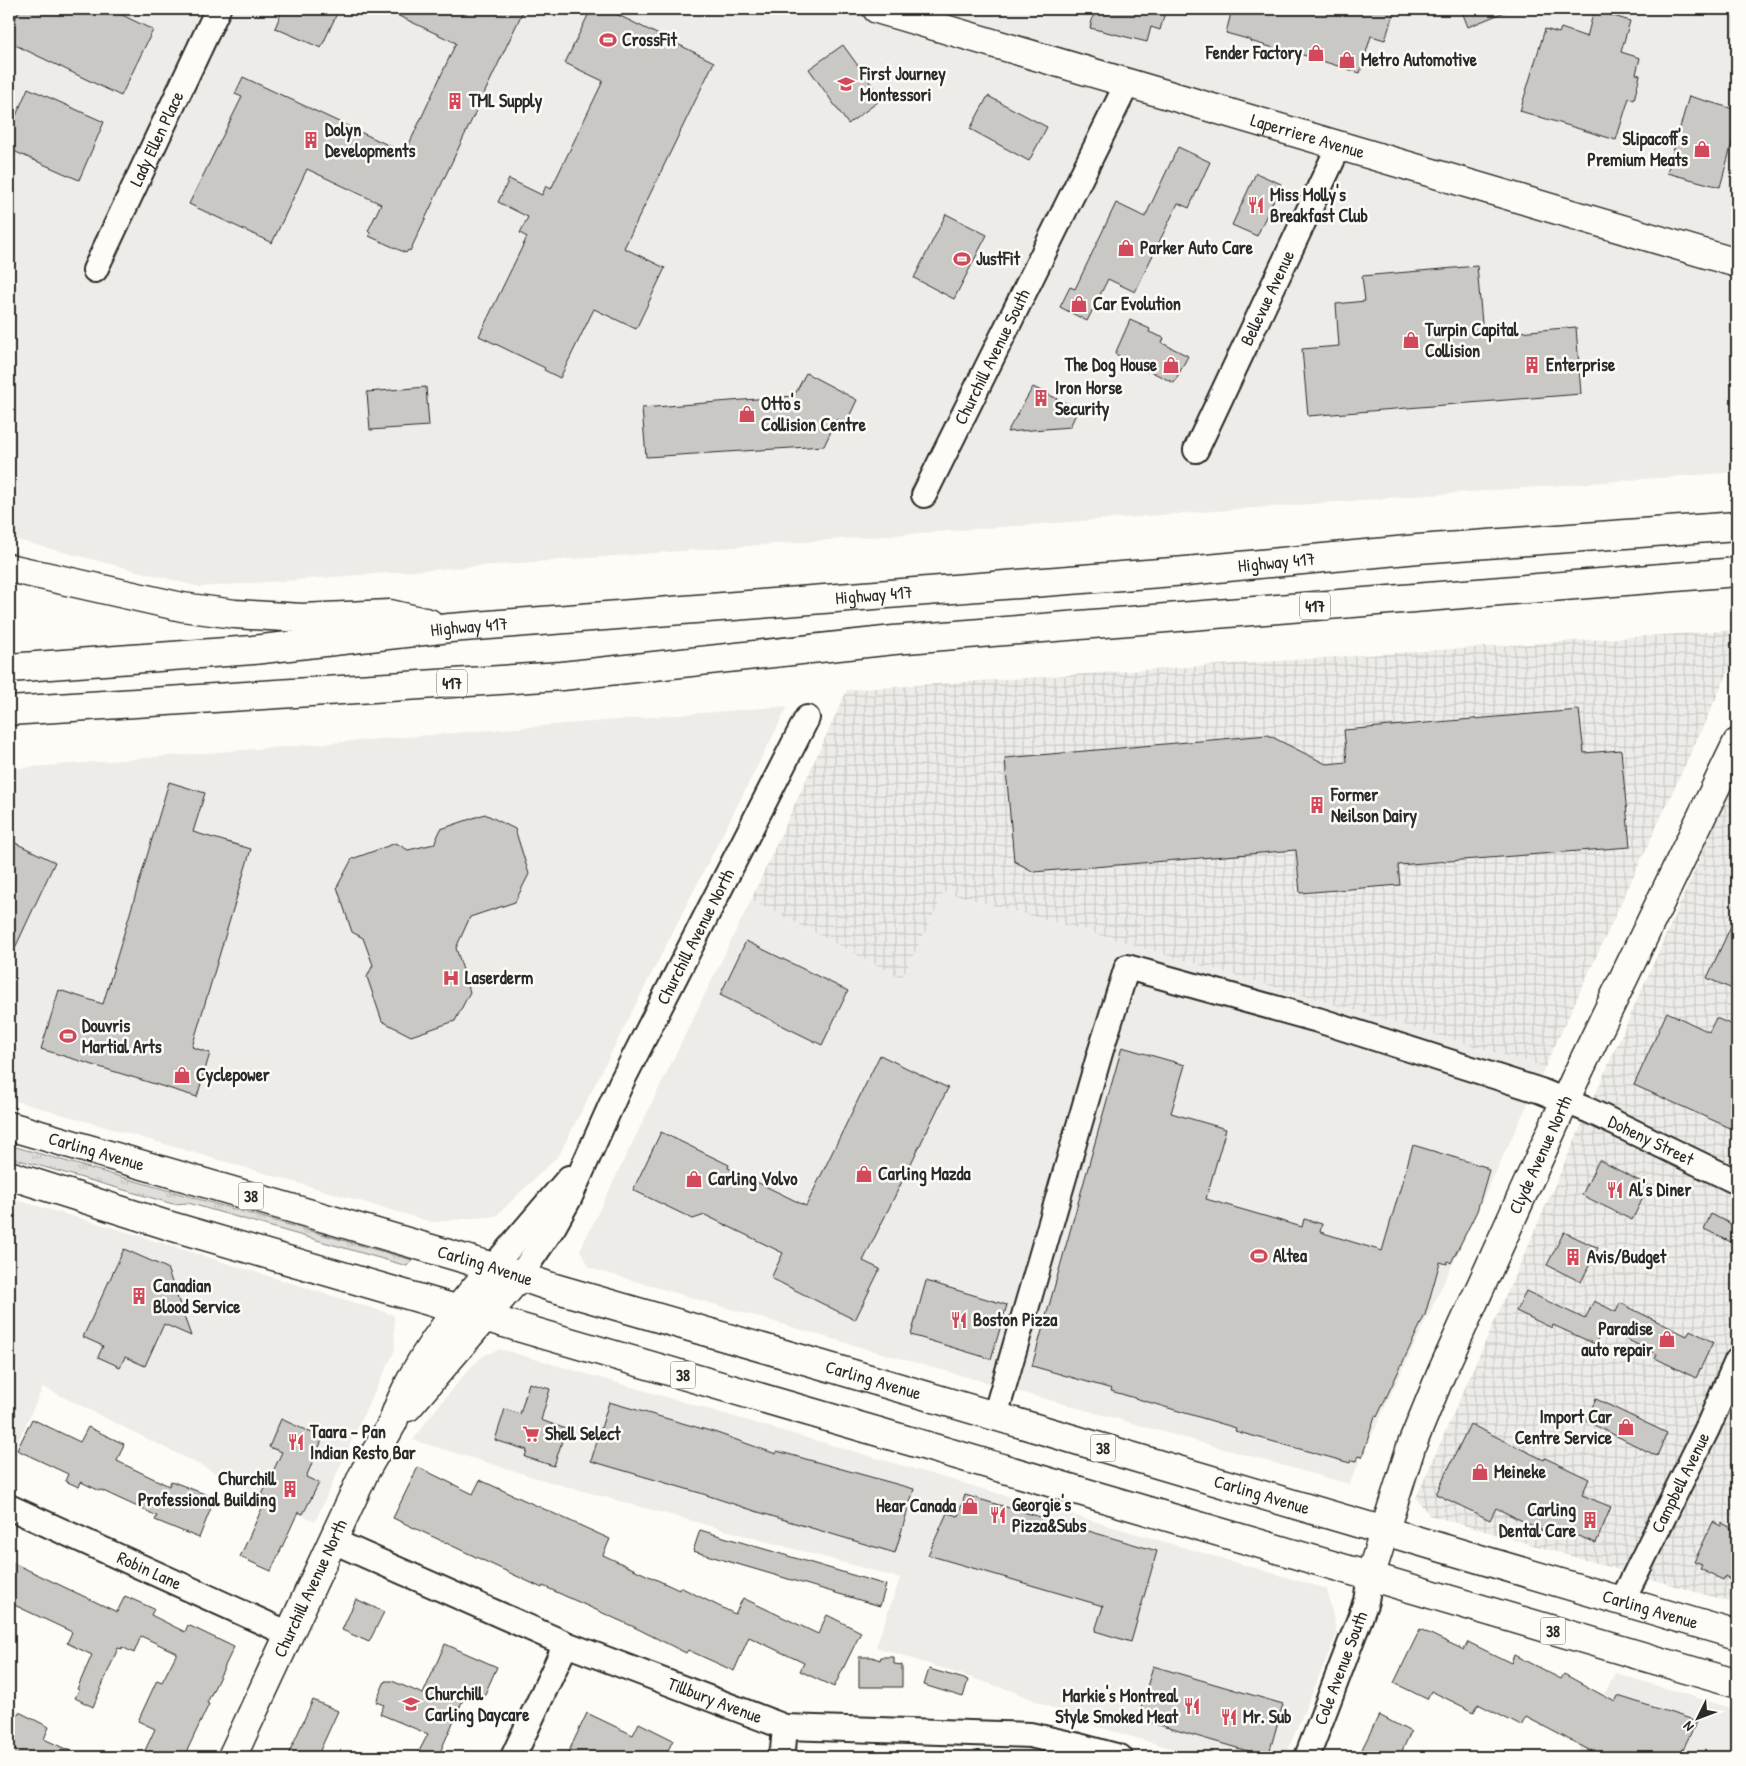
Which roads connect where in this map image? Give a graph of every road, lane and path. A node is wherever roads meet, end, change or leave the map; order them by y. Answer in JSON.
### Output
{"nodes":[{"id":1,"x":218,"y":9,"type":"edge"},
{"id":2,"x":877,"y":9,"type":"edge"},
{"id":3,"x":1127,"y":84,"type":"junction"},
{"id":4,"x":1339,"y":146,"type":"junction"},
{"id":5,"x":1737,"y":263,"type":"edge"},
{"id":6,"x":95,"y":270,"type":"dead end"},
{"id":7,"x":1196,"y":450,"type":"dead end"},
{"id":8,"x":924,"y":495,"type":"dead end"},
{"id":9,"x":1737,"y":526,"type":"edge"},
{"id":10,"x":9,"y":568,"type":"edge"},
{"id":11,"x":1737,"y":572,"type":"edge"},
{"id":12,"x":450,"y":628,"type":"junction"},
{"id":13,"x":9,"y":668,"type":"edge"},
{"id":14,"x":9,"y":711,"type":"edge"},
{"id":15,"x":807,"y":718,"type":"dead end"},
{"id":16,"x":1737,"y":743,"type":"edge"},
{"id":17,"x":1565,"y":1100,"type":"junction"},
{"id":18,"x":9,"y":1126,"type":"edge"},
{"id":19,"x":587,"y":1158,"type":"junction"},
{"id":20,"x":9,"y":1175,"type":"edge"},
{"id":21,"x":1737,"y":1182,"type":"edge"},
{"id":22,"x":493,"y":1267,"type":"junction"},
{"id":23,"x":520,"y":1277,"type":"junction"},
{"id":24,"x":456,"y":1310,"type":"junction"},
{"id":25,"x":486,"y":1318,"type":"junction"},
{"id":26,"x":1737,"y":1361,"type":"edge"},
{"id":27,"x":995,"y":1416,"type":"junction"},
{"id":28,"x":393,"y":1422,"type":"junction"},
{"id":29,"x":9,"y":1507,"type":"edge"},
{"id":30,"x":1384,"y":1531,"type":"junction"},
{"id":31,"x":333,"y":1542,"type":"junction"},
{"id":32,"x":1370,"y":1577,"type":"junction"},
{"id":33,"x":1622,"y":1602,"type":"junction"},
{"id":34,"x":289,"y":1634,"type":"junction"},
{"id":35,"x":1737,"y":1635,"type":"edge"},
{"id":36,"x":566,"y":1644,"type":"junction"},
{"id":37,"x":1737,"y":1684,"type":"edge"},
{"id":38,"x":785,"y":1727,"type":"junction"},
{"id":39,"x":232,"y":1757,"type":"edge"},
{"id":40,"x":513,"y":1757,"type":"edge"},
{"id":41,"x":779,"y":1757,"type":"edge"},
{"id":42,"x":1120,"y":1757,"type":"edge"},
{"id":43,"x":1307,"y":1757,"type":"edge"}],
"edges":[{"from":1,"to":6,"type":"street","name":"Lady Ellen Place"},
{"from":2,"to":3,"type":"main road","name":"Laperriere Avenue"},
{"from":3,"to":4,"type":"main road","name":"Laperriere Avenue"},
{"from":3,"to":8,"type":"street","name":"Churchill Avenue South"},
{"from":4,"to":5,"type":"main road","name":"Laperriere Avenue"},
{"from":4,"to":7,"type":"street","name":"Bellevue Avenue"},
{"from":9,"to":12,"type":"main road","name":"Highway 417"},
{"from":10,"to":12,"type":"main road"},
{"from":11,"to":14,"type":"main road","number":"417"},
{"from":12,"to":13,"type":"main road","name":"Highway 417"},
{"from":15,"to":19,"type":"street","name":"Churchill Avenue North"},
{"from":16,"to":17,"type":"main road","name":"Clyde Avenue North"},
{"from":17,"to":21,"type":"street","name":"Doheny Street"},
{"from":17,"to":27,"type":"street","name":"Doheny Street"},
{"from":17,"to":30,"type":"main road","name":"Clyde Avenue North"},
{"from":18,"to":22,"type":"main road","name":"Carling Avenue","number":"38"},
{"from":19,"to":22,"type":"street","name":"Churchill Avenue North"},
{"from":19,"to":23,"type":"street","name":"Churchill Avenue North"},
{"from":20,"to":24,"type":"main road","number":"38"},
{"from":22,"to":23,"type":"main road","name":"Carling Avenue","number":"38"},
{"from":22,"to":24,"type":"main road","name":"Churchill Avenue North"},
{"from":23,"to":25,"type":"main road","name":"Churchill Avenue North"},
{"from":23,"to":27,"type":"main road","name":"Carling Avenue","number":"38"},
{"from":24,"to":25,"type":"main road","number":"38"},
{"from":24,"to":28,"type":"main road","name":"Churchill Avenue North"},
{"from":25,"to":28,"type":"main road","name":"Churchill Avenue North"},
{"from":25,"to":32,"type":"main road","number":"38"},
{"from":26,"to":33,"type":"street","name":"Campbell Avenue"},
{"from":27,"to":30,"type":"main road","name":"Carling Avenue","number":"38"},
{"from":28,"to":31,"type":"main road","name":"Churchill Avenue North"},
{"from":29,"to":34,"type":"street","name":"Robin Lane"},
{"from":30,"to":32,"type":"main road","name":"Clyde Avenue North"},
{"from":30,"to":33,"type":"main road","name":"Carling Avenue","number":"38"},
{"from":31,"to":34,"type":"main road","name":"Churchill Avenue North"},
{"from":31,"to":36,"type":"street","name":"Tillbury Avenue"},
{"from":32,"to":37,"type":"main road","number":"38"},
{"from":32,"to":43,"type":"street","name":"Cole Avenue South"},
{"from":33,"to":35,"type":"main road","name":"Carling Avenue","number":"38"},
{"from":34,"to":39,"type":"main road","name":"Churchill Avenue North"},
{"from":36,"to":38,"type":"street","name":"Tillbury Avenue"},
{"from":36,"to":40,"type":"street"},
{"from":38,"to":41,"type":"street"},
{"from":38,"to":42,"type":"street","name":"Tillbury Avenue"}]}
